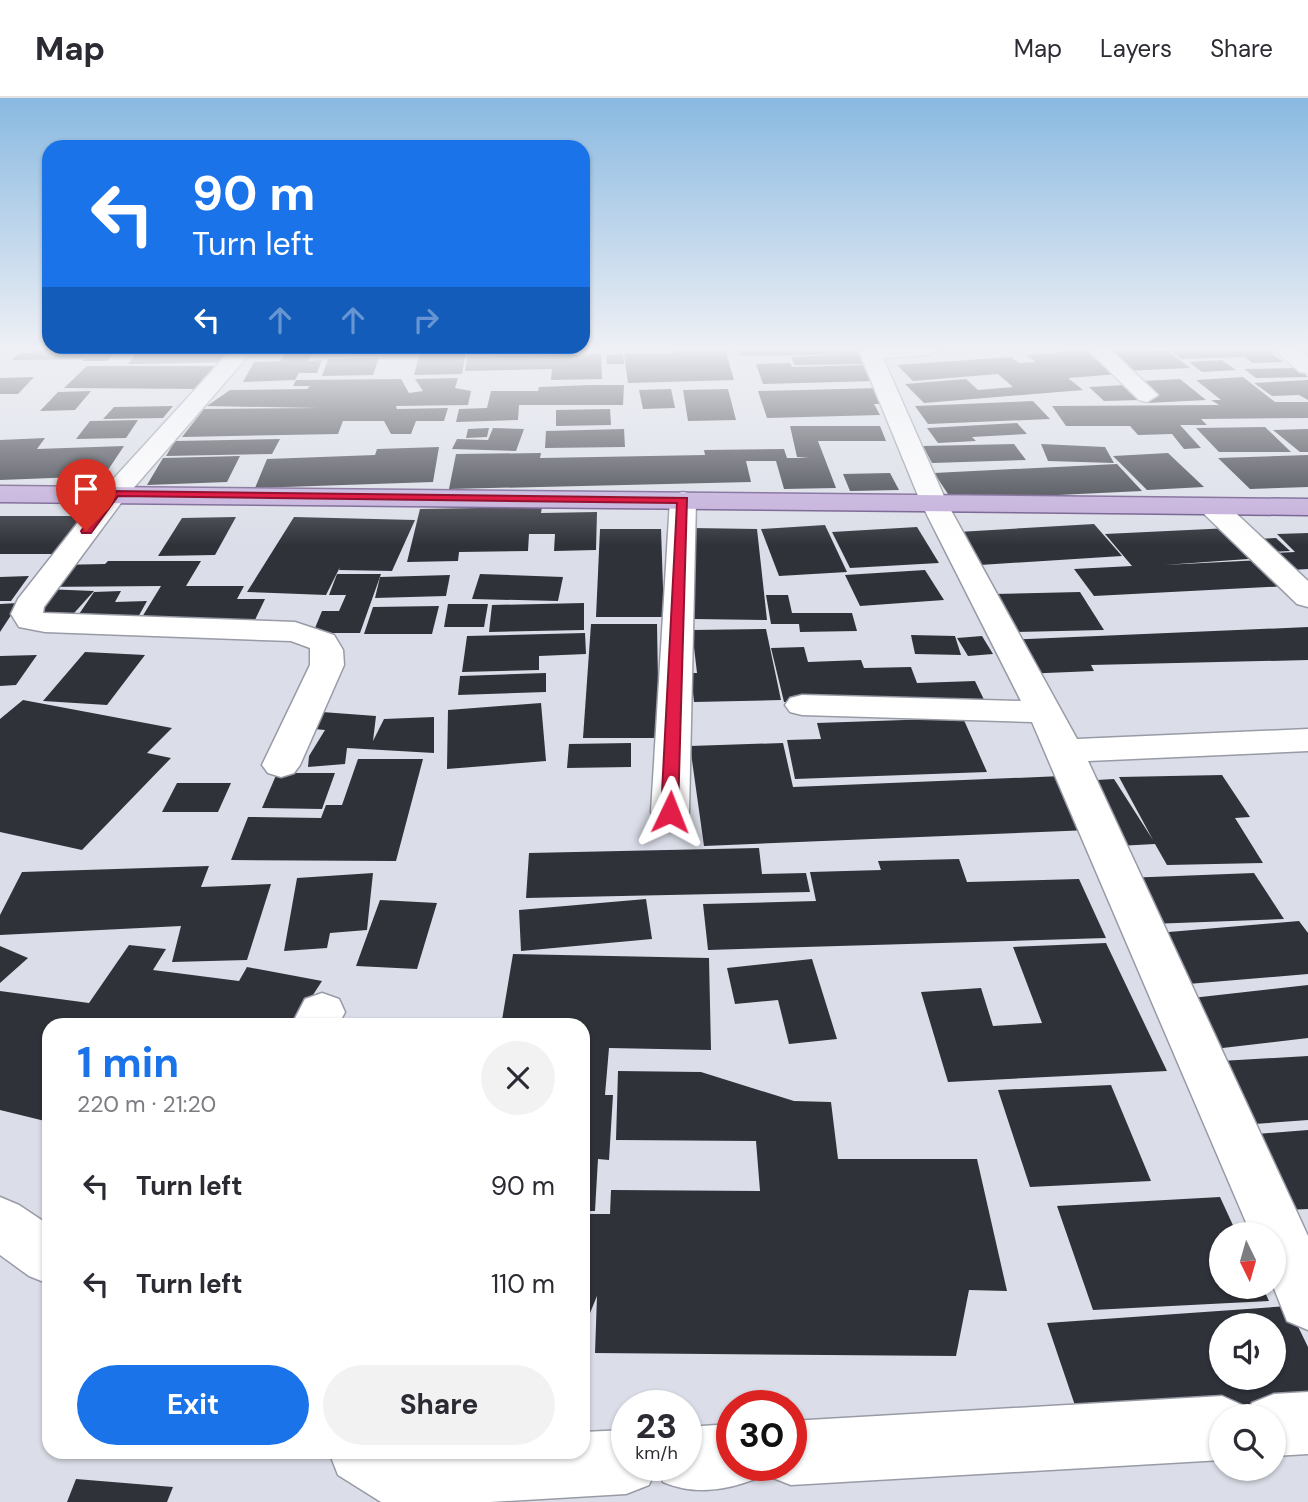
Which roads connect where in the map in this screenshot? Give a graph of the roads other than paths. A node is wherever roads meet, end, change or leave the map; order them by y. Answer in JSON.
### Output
{"nodes":[{"id":1,"x":185,"y":415,"type":"edge"},
{"id":2,"x":896,"y":415,"type":"edge"},
{"id":3,"x":115,"y":493,"type":"junction"},
{"id":4,"x":0,"y":494,"type":"edge"},
{"id":5,"x":683,"y":500,"type":"junction"},
{"id":6,"x":934,"y":503,"type":"junction"},
{"id":7,"x":1213,"y":507,"type":"junction"},
{"id":8,"x":1308,"y":507,"type":"edge"},
{"id":9,"x":1308,"y":598,"type":"edge"},
{"id":10,"x":802,"y":705,"type":"dead end"},
{"id":11,"x":1044,"y":712,"type":"junction"},
{"id":12,"x":1308,"y":740,"type":"edge"},
{"id":13,"x":1065,"y":751,"type":"junction"},
{"id":14,"x":281,"y":765,"type":"dead end"},
{"id":15,"x":670,"y":812,"type":"dead end"},
{"id":16,"x":1,"y":1230,"type":"edge"},
{"id":17,"x":42,"y":1253,"type":"edge"},
{"id":18,"x":1308,"y":1301,"type":"edge"},
{"id":19,"x":1308,"y":1423,"type":"edge"},
{"id":20,"x":1286,"y":1424,"type":"edge"},
{"id":21,"x":1209,"y":1429,"type":"edge"},
{"id":22,"x":807,"y":1452,"type":"edge"},
{"id":23,"x":611,"y":1462,"type":"edge"},
{"id":24,"x":379,"y":1464,"type":"edge"},
{"id":25,"x":452,"y":1502,"type":"edge"}],
"edges":[{"from":1,"to":3,"type":"street"},
{"from":2,"to":6,"type":"street"},
{"from":3,"to":4,"type":"main road"},
{"from":3,"to":5,"type":"main road"},
{"from":3,"to":14,"type":"street"},
{"from":5,"to":6,"type":"main road"},
{"from":5,"to":15,"type":"street"},
{"from":6,"to":7,"type":"main road"},
{"from":6,"to":11,"type":"street"},
{"from":7,"to":8,"type":"main road"},
{"from":7,"to":9,"type":"street"},
{"from":10,"to":11,"type":"street"},
{"from":11,"to":13,"type":"street"},
{"from":12,"to":13,"type":"street"},
{"from":13,"to":18,"type":"street"},
{"from":16,"to":17,"type":"street"},
{"from":19,"to":20,"type":"street"},
{"from":21,"to":22,"type":"street"},
{"from":23,"to":24,"type":"street"},
{"from":24,"to":25,"type":"street"}]}
